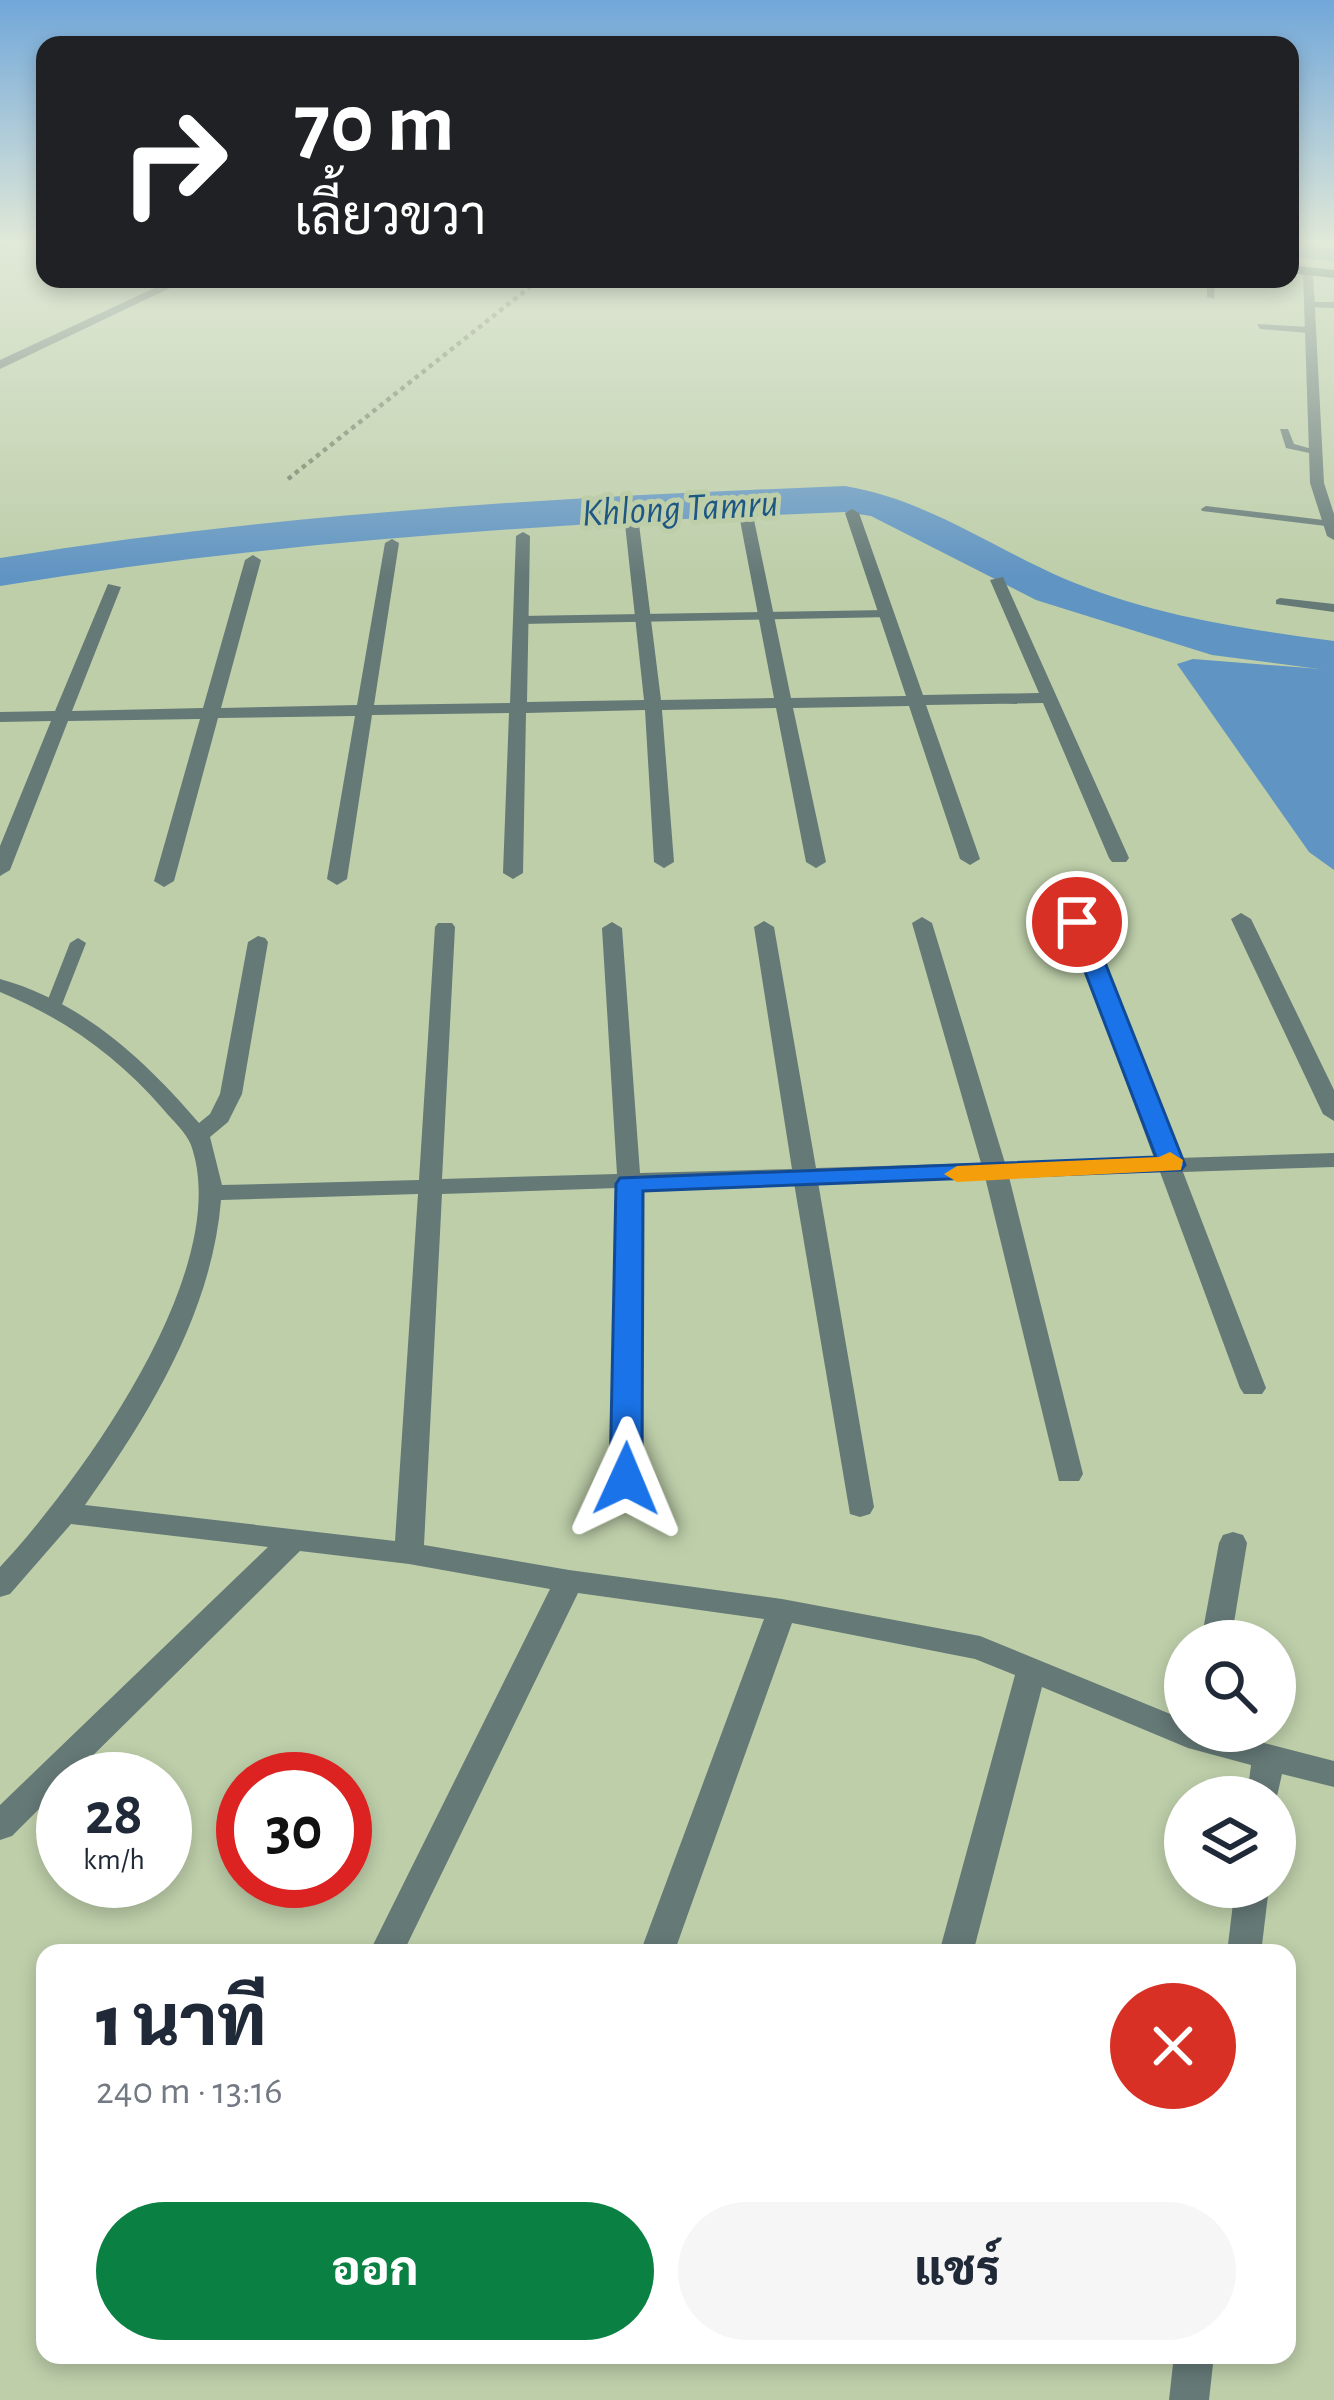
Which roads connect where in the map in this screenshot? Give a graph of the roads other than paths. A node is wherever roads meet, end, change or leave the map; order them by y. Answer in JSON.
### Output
{"nodes":[{"id":1,"x":28,"y":352,"type":"edge"},
{"id":2,"x":1310,"y":352,"type":"edge"},
{"id":3,"x":0,"y":365,"type":"edge"},
{"id":4,"x":1284,"y":431,"type":"dead end"},
{"id":5,"x":1314,"y":451,"type":"junction"},
{"id":6,"x":1206,"y":509,"type":"dead end"},
{"id":7,"x":852,"y":513,"type":"dead end"},
{"id":8,"x":746,"y":515,"type":"dead end"},
{"id":9,"x":632,"y":524,"type":"dead end"},
{"id":10,"x":1333,"y":530,"type":"edge"},
{"id":11,"x":523,"y":536,"type":"dead end"},
{"id":12,"x":392,"y":543,"type":"dead end"},
{"id":13,"x":253,"y":560,"type":"dead end"},
{"id":14,"x":998,"y":580,"type":"dead end"},
{"id":15,"x":112,"y":587,"type":"dead end"},
{"id":16,"x":1280,"y":602,"type":"dead end"},
{"id":17,"x":1334,"y":608,"type":"edge"},
{"id":18,"x":888,"y":614,"type":"junction"},
{"id":19,"x":768,"y":616,"type":"junction"},
{"id":20,"x":643,"y":618,"type":"junction"},
{"id":21,"x":520,"y":620,"type":"junction"},
{"id":22,"x":1051,"y":698,"type":"junction"},
{"id":23,"x":918,"y":700,"type":"junction"},
{"id":24,"x":786,"y":703,"type":"junction"},
{"id":25,"x":653,"y":705,"type":"junction"},
{"id":26,"x":516,"y":707,"type":"junction"},
{"id":27,"x":364,"y":710,"type":"junction"},
{"id":28,"x":210,"y":713,"type":"junction"},
{"id":29,"x":61,"y":715,"type":"junction"},
{"id":30,"x":0,"y":717,"type":"edge"},
{"id":31,"x":1119,"y":858,"type":"dead end"},
{"id":32,"x":970,"y":860,"type":"dead end"},
{"id":33,"x":664,"y":862,"type":"dead end"},
{"id":34,"x":816,"y":862,"type":"dead end"},
{"id":35,"x":0,"y":870,"type":"edge"},
{"id":36,"x":513,"y":873,"type":"dead end"},
{"id":37,"x":337,"y":879,"type":"dead end"},
{"id":38,"x":164,"y":881,"type":"dead end"},
{"id":39,"x":1241,"y":919,"type":"dead end"},
{"id":40,"x":1077,"y":922,"type":"dead end"},
{"id":41,"x":922,"y":923,"type":"dead end"},
{"id":42,"x":445,"y":927,"type":"dead end"},
{"id":43,"x":764,"y":927,"type":"dead end"},
{"id":44,"x":612,"y":928,"type":"dead end"},
{"id":45,"x":259,"y":942,"type":"dead end"},
{"id":46,"x":78,"y":943,"type":"dead end"},
{"id":47,"x":0,"y":986,"type":"edge"},
{"id":48,"x":53,"y":1007,"type":"junction"},
{"id":49,"x":1334,"y":1114,"type":"edge"},
{"id":50,"x":198,"y":1136,"type":"junction"},
{"id":51,"x":1334,"y":1160,"type":"edge"},
{"id":52,"x":1172,"y":1165,"type":"junction"},
{"id":53,"x":996,"y":1172,"type":"junction"},
{"id":54,"x":803,"y":1179,"type":"junction"},
{"id":55,"x":629,"y":1184,"type":"junction"},
{"id":56,"x":432,"y":1186,"type":"junction"},
{"id":57,"x":212,"y":1193,"type":"junction"},
{"id":58,"x":1253,"y":1388,"type":"dead end"},
{"id":59,"x":1069,"y":1474,"type":"dead end"},
{"id":60,"x":626,"y":1479,"type":"dead end"},
{"id":61,"x":860,"y":1507,"type":"dead end"},
{"id":62,"x":65,"y":1513,"type":"junction"},
{"id":63,"x":293,"y":1540,"type":"junction"},
{"id":64,"x":1233,"y":1544,"type":"dead end"},
{"id":65,"x":409,"y":1553,"type":"junction"},
{"id":66,"x":569,"y":1581,"type":"junction"},
{"id":67,"x":0,"y":1586,"type":"edge"},
{"id":68,"x":782,"y":1610,"type":"junction"},
{"id":69,"x":1220,"y":1620,"type":"edge"},
{"id":70,"x":1032,"y":1668,"type":"junction"},
{"id":71,"x":1164,"y":1721,"type":"edge"},
{"id":72,"x":1250,"y":1752,"type":"edge"},
{"id":73,"x":1268,"y":1758,"type":"junction"},
{"id":74,"x":1334,"y":1774,"type":"edge"},
{"id":75,"x":1266,"y":1776,"type":"edge"},
{"id":76,"x":0,"y":1826,"type":"edge"},
{"id":77,"x":1249,"y":1908,"type":"edge"},
{"id":78,"x":390,"y":1944,"type":"edge"},
{"id":79,"x":660,"y":1944,"type":"edge"},
{"id":80,"x":958,"y":1944,"type":"edge"},
{"id":81,"x":1245,"y":1944,"type":"edge"},
{"id":82,"x":1193,"y":2364,"type":"edge"},
{"id":83,"x":1189,"y":2400,"type":"edge"}],
"edges":[{"from":1,"to":3,"type":"street"},
{"from":2,"to":5,"type":"street"},
{"from":4,"to":5,"type":"lane"},
{"from":5,"to":10,"type":"street"},
{"from":6,"to":10,"type":"lane"},
{"from":7,"to":18,"type":"street"},
{"from":8,"to":19,"type":"street"},
{"from":9,"to":20,"type":"street"},
{"from":11,"to":21,"type":"street"},
{"from":12,"to":27,"type":"street"},
{"from":13,"to":28,"type":"street"},
{"from":14,"to":22,"type":"street"},
{"from":15,"to":29,"type":"street"},
{"from":16,"to":17,"type":"lane"},
{"from":18,"to":19,"type":"lane"},
{"from":18,"to":23,"type":"street"},
{"from":19,"to":20,"type":"lane"},
{"from":19,"to":24,"type":"street"},
{"from":20,"to":21,"type":"lane"},
{"from":20,"to":25,"type":"street"},
{"from":21,"to":26,"type":"street"},
{"from":22,"to":23,"type":"street"},
{"from":22,"to":31,"type":"street"},
{"from":23,"to":24,"type":"street"},
{"from":23,"to":32,"type":"street"},
{"from":24,"to":25,"type":"street"},
{"from":24,"to":34,"type":"street"},
{"from":25,"to":26,"type":"street"},
{"from":25,"to":33,"type":"street"},
{"from":26,"to":27,"type":"street"},
{"from":26,"to":36,"type":"street"},
{"from":27,"to":28,"type":"street"},
{"from":27,"to":37,"type":"street"},
{"from":28,"to":29,"type":"street"},
{"from":28,"to":38,"type":"street"},
{"from":29,"to":30,"type":"street"},
{"from":29,"to":35,"type":"street"},
{"from":39,"to":49,"type":"street"},
{"from":40,"to":52,"type":"street"},
{"from":41,"to":53,"type":"street"},
{"from":42,"to":56,"type":"street"},
{"from":43,"to":54,"type":"street"},
{"from":44,"to":55,"type":"street"},
{"from":45,"to":50,"type":"street"},
{"from":46,"to":48,"type":"lane"},
{"from":47,"to":48,"type":"street"},
{"from":48,"to":50,"type":"street"},
{"from":50,"to":57,"type":"street"},
{"from":51,"to":52,"type":"street"},
{"from":52,"to":53,"type":"street"},
{"from":52,"to":58,"type":"street"},
{"from":53,"to":54,"type":"street"},
{"from":53,"to":59,"type":"street"},
{"from":54,"to":55,"type":"street"},
{"from":54,"to":61,"type":"street"},
{"from":55,"to":56,"type":"street"},
{"from":55,"to":60,"type":"street"},
{"from":56,"to":57,"type":"street"},
{"from":56,"to":65,"type":"street"},
{"from":57,"to":62,"type":"street"},
{"from":62,"to":63,"type":"street"},
{"from":62,"to":67,"type":"street"},
{"from":63,"to":65,"type":"street"},
{"from":63,"to":76,"type":"street"},
{"from":64,"to":69,"type":"street"},
{"from":65,"to":66,"type":"street"},
{"from":66,"to":68,"type":"street"},
{"from":66,"to":78,"type":"street"},
{"from":68,"to":70,"type":"street"},
{"from":68,"to":79,"type":"street"},
{"from":70,"to":71,"type":"street"},
{"from":70,"to":80,"type":"street"},
{"from":72,"to":73,"type":"street"},
{"from":73,"to":74,"type":"street"},
{"from":73,"to":75,"type":"street"},
{"from":77,"to":81,"type":"street"},
{"from":82,"to":83,"type":"street"}]}
